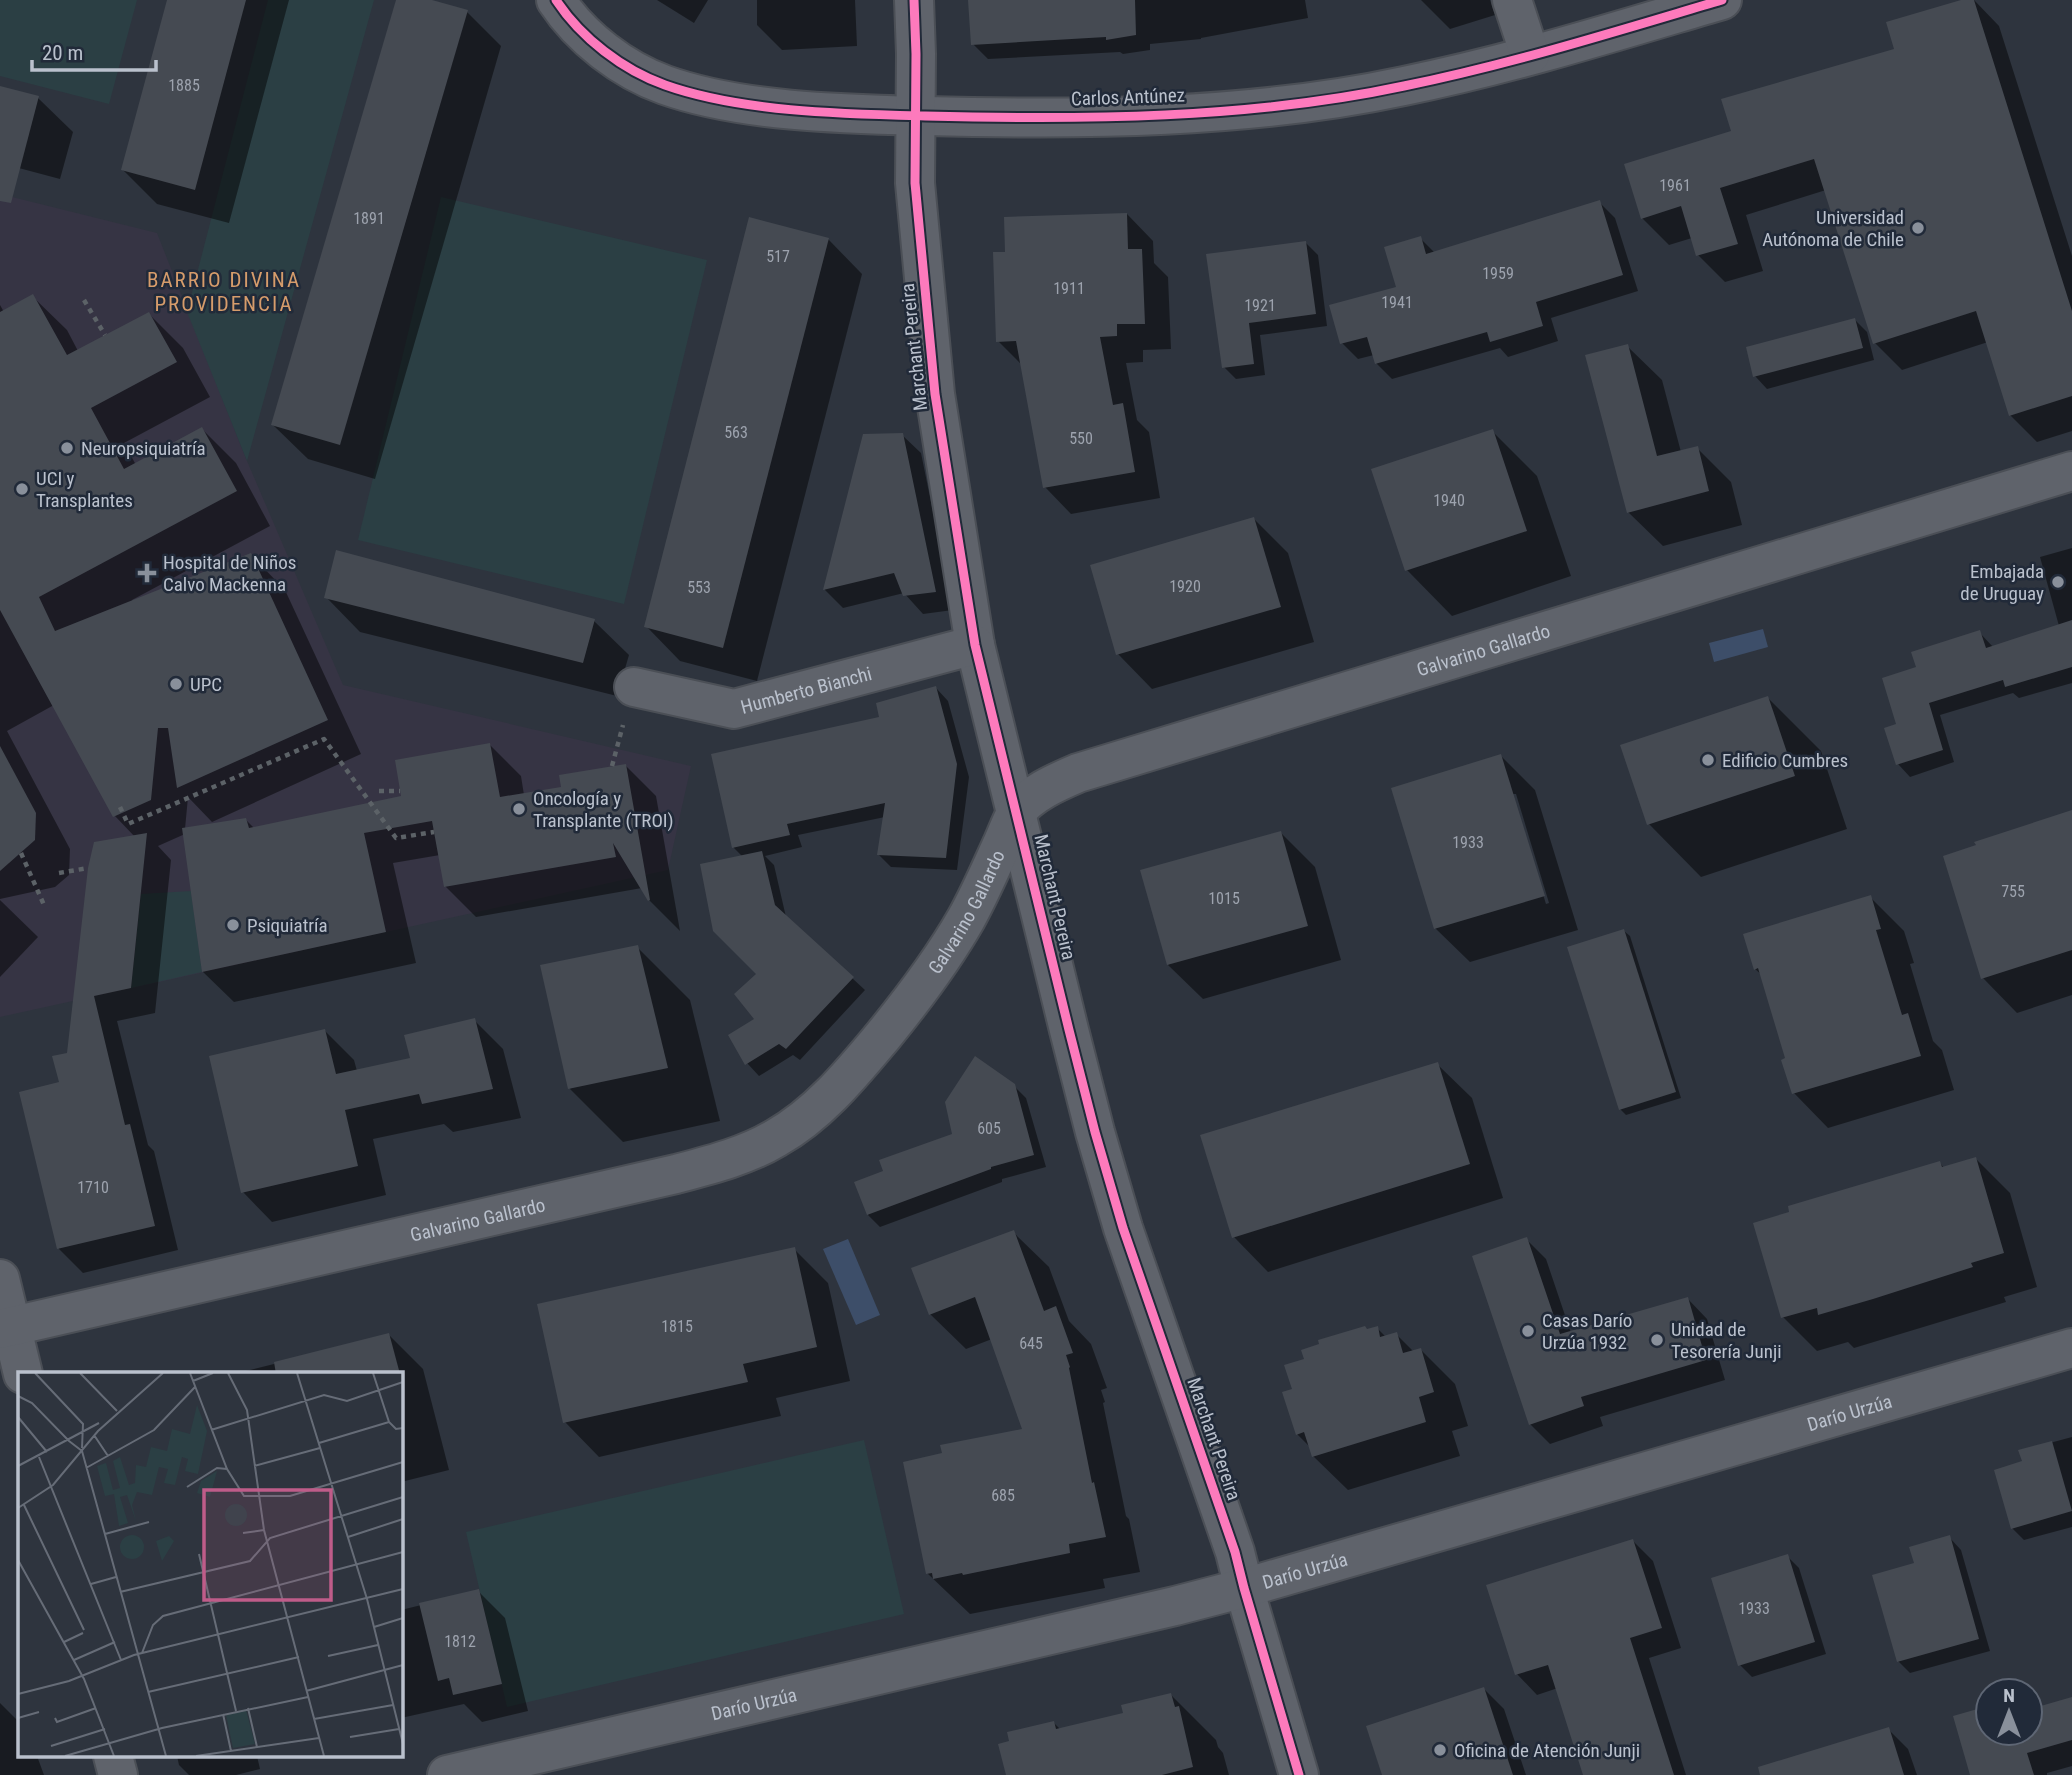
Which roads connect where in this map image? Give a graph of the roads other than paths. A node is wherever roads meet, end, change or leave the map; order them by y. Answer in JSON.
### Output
{"nodes":[{"id":1,"x":556,"y":0,"type":"edge"},
{"id":2,"x":914,"y":0,"type":"edge"},
{"id":3,"x":1512,"y":0,"type":"edge"},
{"id":4,"x":1722,"y":0,"type":"edge"},
{"id":5,"x":1530,"y":55,"type":"junction"},
{"id":6,"x":916,"y":116,"type":"junction"},
{"id":7,"x":2072,"y":471,"type":"edge"},
{"id":8,"x":975,"y":645,"type":"junction"},
{"id":9,"x":634,"y":687,"type":"dead end"},
{"id":10,"x":1017,"y":812,"type":"junction"},
{"id":11,"x":0,"y":1279,"type":"edge"},
{"id":12,"x":6,"y":1328,"type":"edge"},
{"id":13,"x":2072,"y":1348,"type":"edge"},
{"id":14,"x":22,"y":1372,"type":"edge"},
{"id":15,"x":1244,"y":1588,"type":"junction"},
{"id":16,"x":114,"y":1758,"type":"edge"},
{"id":17,"x":118,"y":1775,"type":"edge"},
{"id":18,"x":447,"y":1775,"type":"edge"},
{"id":19,"x":1299,"y":1775,"type":"edge"}],
"edges":[{"from":1,"to":6,"type":"street","name":"Carlos Antúnez"},
{"from":2,"to":6,"type":"street","name":"Marchant Pereira"},
{"from":3,"to":5,"type":"street"},
{"from":4,"to":5,"type":"street","name":"Carlos Antúnez"},
{"from":5,"to":6,"type":"street","name":"Carlos Antúnez"},
{"from":6,"to":8,"type":"street","name":"Marchant Pereira"},
{"from":7,"to":10,"type":"street","name":"Galvarino Gallardo"},
{"from":8,"to":9,"type":"street","name":"Humberto Bianchi"},
{"from":8,"to":10,"type":"street","name":"Marchant Pereira"},
{"from":10,"to":12,"type":"street","name":"Galvarino Gallardo"},
{"from":10,"to":15,"type":"street","name":"Marchant Pereira"},
{"from":11,"to":12,"type":"street"},
{"from":12,"to":14,"type":"street"},
{"from":13,"to":15,"type":"street","name":"Darío Urzúa"},
{"from":15,"to":18,"type":"street","name":"Darío Urzúa"},
{"from":15,"to":19,"type":"street","name":"Marchant Pereira"},
{"from":16,"to":17,"type":"street"}]}
